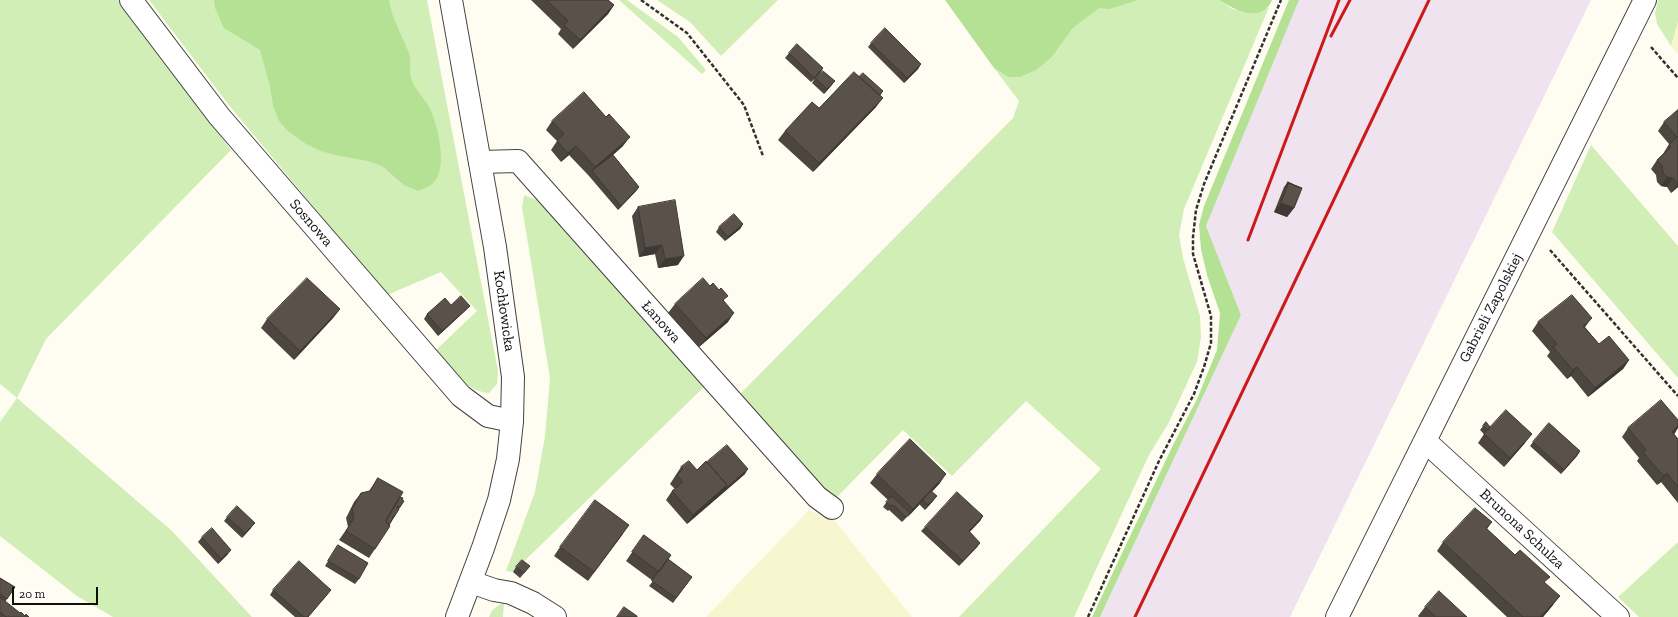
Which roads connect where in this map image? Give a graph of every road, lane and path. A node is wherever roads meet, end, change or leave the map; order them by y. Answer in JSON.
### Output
{"nodes":[{"id":1,"x":132,"y":0,"type":"edge"},
{"id":2,"x":451,"y":0,"type":"edge"},
{"id":3,"x":640,"y":0,"type":"edge"},
{"id":4,"x":1281,"y":0,"type":"edge"},
{"id":5,"x":1645,"y":0,"type":"edge"},
{"id":6,"x":1632,"y":26,"type":"junction"},
{"id":7,"x":1678,"y":78,"type":"edge"},
{"id":8,"x":763,"y":156,"type":"dead end"},
{"id":9,"x":480,"y":162,"type":"junction"},
{"id":10,"x":1531,"y":228,"type":"junction"},
{"id":11,"x":1678,"y":396,"type":"edge"},
{"id":12,"x":512,"y":421,"type":"junction"},
{"id":13,"x":1426,"y":441,"type":"junction"},
{"id":14,"x":832,"y":508,"type":"dead end"},
{"id":15,"x":471,"y":582,"type":"junction"},
{"id":16,"x":457,"y":617,"type":"edge"},
{"id":17,"x":556,"y":617,"type":"edge"},
{"id":18,"x":1088,"y":617,"type":"edge"},
{"id":19,"x":1337,"y":617,"type":"edge"},
{"id":20,"x":1618,"y":617,"type":"edge"}],
"edges":[{"from":1,"to":12,"type":"street","name":"Sosnowa"},
{"from":2,"to":9,"type":"street","name":"Kochłowicka"},
{"from":3,"to":8,"type":"path"},
{"from":4,"to":18,"type":"path"},
{"from":5,"to":6,"type":"street","name":"Gabrieli Zapolskiej"},
{"from":6,"to":7,"type":"path"},
{"from":6,"to":10,"type":"street","name":"Gabrieli Zapolskiej"},
{"from":9,"to":12,"type":"street","name":"Kochłowicka"},
{"from":9,"to":14,"type":"street","name":"Łanowa"},
{"from":10,"to":11,"type":"path"},
{"from":10,"to":13,"type":"street","name":"Gabrieli Zapolskiej"},
{"from":12,"to":15,"type":"street","name":"Kochłowicka"},
{"from":13,"to":19,"type":"street","name":"Gabrieli Zapolskiej"},
{"from":13,"to":20,"type":"street","name":"Brunona Schulza"},
{"from":15,"to":16,"type":"street","name":"Kochłowicka"},
{"from":15,"to":17,"type":"street"}]}
